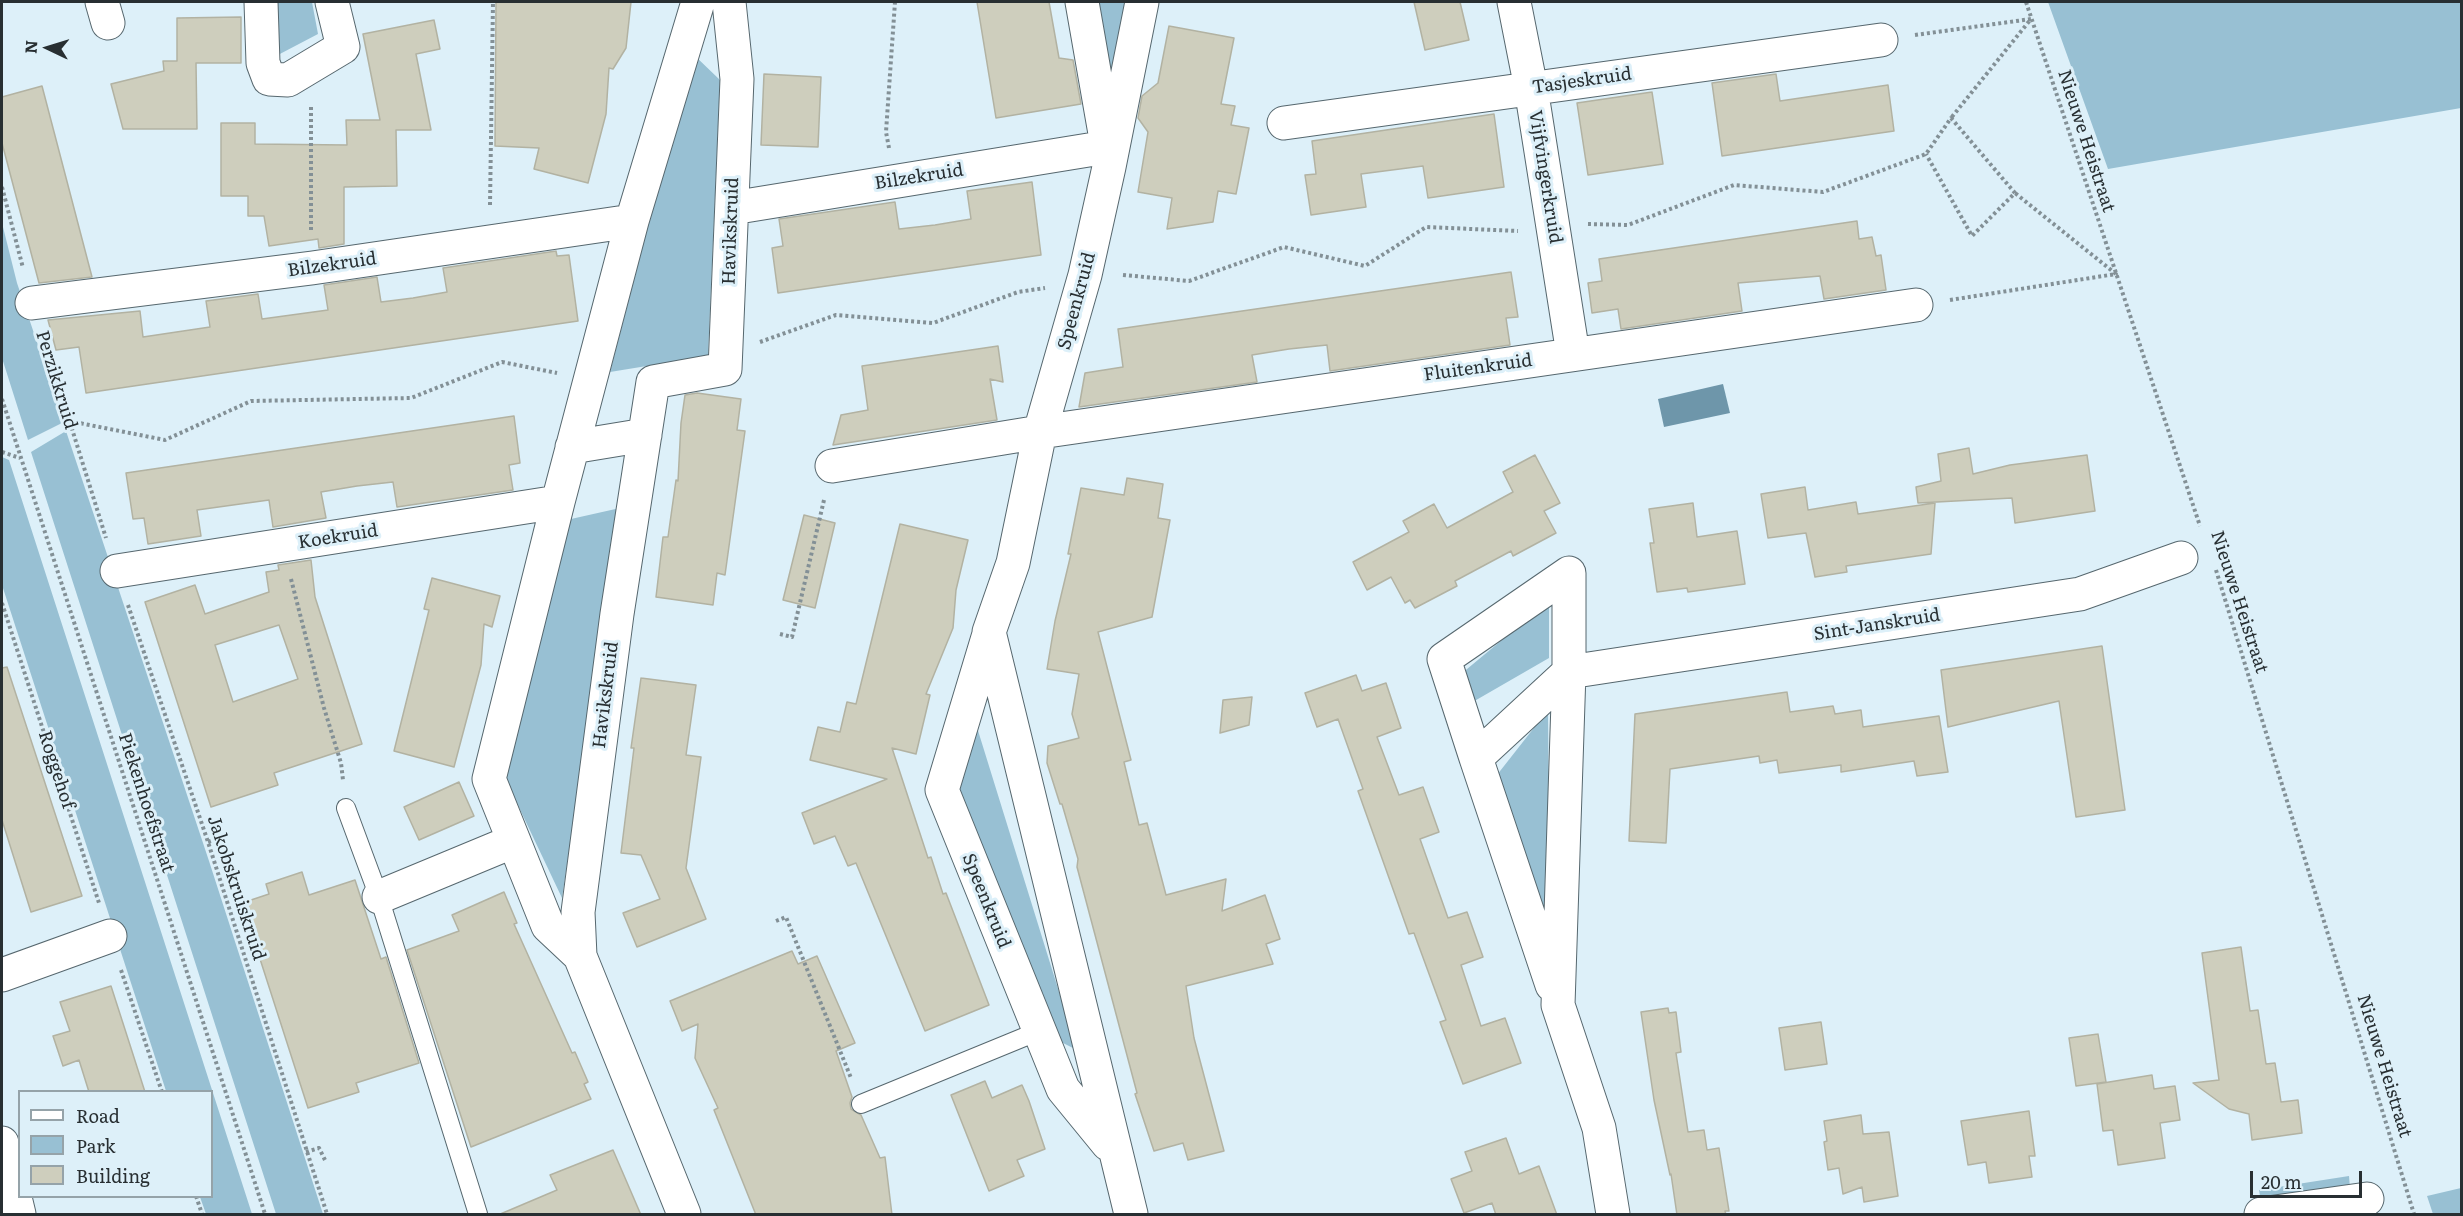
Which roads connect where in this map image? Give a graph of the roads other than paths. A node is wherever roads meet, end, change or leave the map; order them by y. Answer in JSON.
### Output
{"nodes":[{"id":1,"x":261,"y":2,"type":"edge"},
{"id":2,"x":332,"y":2,"type":"edge"},
{"id":3,"x":698,"y":2,"type":"edge"},
{"id":4,"x":729,"y":2,"type":"edge"},
{"id":5,"x":1082,"y":2,"type":"edge"},
{"id":6,"x":1142,"y":2,"type":"edge"},
{"id":7,"x":1514,"y":2,"type":"edge"},
{"id":8,"x":1881,"y":40,"type":"road end"},
{"id":9,"x":1531,"y":88,"type":"junction"},
{"id":10,"x":1284,"y":123,"type":"dead end"},
{"id":11,"x":1108,"y":157,"type":"junction"},
{"id":12,"x":732,"y":208,"type":"junction"},
{"id":13,"x":632,"y":221,"type":"junction"},
{"id":14,"x":32,"y":303,"type":"road end"},
{"id":15,"x":1916,"y":305,"type":"road end"},
{"id":16,"x":1573,"y":354,"type":"junction"},
{"id":17,"x":1040,"y":432,"type":"junction"},
{"id":18,"x":645,"y":435,"type":"junction"},
{"id":19,"x":572,"y":447,"type":"junction"},
{"id":20,"x":832,"y":466,"type":"road end"},
{"id":21,"x":558,"y":502,"type":"junction"},
{"id":22,"x":2192,"y":547,"type":"road end"},
{"id":23,"x":117,"y":571,"type":"road end"},
{"id":24,"x":989,"y":632,"type":"junction"},
{"id":25,"x":1569,"y":672,"type":"junction"},
{"id":26,"x":1476,"y":758,"type":"junction"},
{"id":27,"x":346,"y":808,"type":"road end"},
{"id":28,"x":514,"y":841,"type":"junction"},
{"id":29,"x":379,"y":897,"type":"junction"},
{"id":30,"x":110,"y":936,"type":"road end"},
{"id":31,"x":580,"y":956,"type":"junction"},
{"id":32,"x":2,"y":975,"type":"edge"},
{"id":33,"x":1558,"y":1005,"type":"junction"},
{"id":34,"x":1040,"y":1031,"type":"junction"},
{"id":35,"x":861,"y":1104,"type":"road end"},
{"id":36,"x":2,"y":1143,"type":"edge"},
{"id":37,"x":1114,"y":1152,"type":"junction"},
{"id":38,"x":2367,"y":1199,"type":"dead end"},
{"id":39,"x":19,"y":1215,"type":"edge"},
{"id":40,"x":478,"y":1215,"type":"edge"},
{"id":41,"x":684,"y":1215,"type":"edge"},
{"id":42,"x":1131,"y":1215,"type":"edge"},
{"id":43,"x":1613,"y":1215,"type":"edge"},
{"id":44,"x":2261,"y":1215,"type":"edge"}],
"edges":[{"from":1,"to":2,"type":"street"},
{"from":3,"to":13,"type":"street","name":"Havikskruid"},
{"from":4,"to":12,"type":"street","name":"Havikskruid"},
{"from":5,"to":11,"type":"street","name":"Speenkruid"},
{"from":6,"to":11,"type":"street","name":"Speenkruid"},
{"from":7,"to":9,"type":"street","name":"Vijfvingerkruid"},
{"from":8,"to":9,"type":"street","name":"Tasjeskruid"},
{"from":9,"to":10,"type":"street","name":"Tasjeskruid"},
{"from":9,"to":16,"type":"street","name":"Vijfvingerkruid"},
{"from":11,"to":12,"type":"street","name":"Bilzekruid"},
{"from":11,"to":17,"type":"street","name":"Speenkruid"},
{"from":12,"to":18,"type":"street","name":"Havikskruid"},
{"from":13,"to":14,"type":"street","name":"Bilzekruid"},
{"from":13,"to":19,"type":"street","name":"Havikskruid"},
{"from":15,"to":16,"type":"street","name":"Fluitenkruid"},
{"from":16,"to":17,"type":"street","name":"Fluitenkruid"},
{"from":17,"to":20,"type":"street"},
{"from":17,"to":24,"type":"street","name":"Speenkruid"},
{"from":18,"to":19,"type":"street"},
{"from":18,"to":31,"type":"street","name":"Havikskruid"},
{"from":19,"to":21,"type":"street","name":"Havikskruid"},
{"from":21,"to":23,"type":"street","name":"Koekruid"},
{"from":21,"to":28,"type":"street","name":"Havikskruid"},
{"from":22,"to":25,"type":"street","name":"Sint-Janskruid"},
{"from":24,"to":34,"type":"street","name":"Speenkruid"},
{"from":24,"to":37,"type":"street","name":"Speenkruid"},
{"from":25,"to":26,"type":"street"},
{"from":25,"to":26,"type":"street"},
{"from":25,"to":33,"type":"street"},
{"from":26,"to":33,"type":"street"},
{"from":27,"to":29,"type":"lane"},
{"from":28,"to":29,"type":"street"},
{"from":28,"to":31,"type":"street","name":"Havikskruid"},
{"from":29,"to":40,"type":"lane"},
{"from":30,"to":32,"type":"street"},
{"from":31,"to":41,"type":"street","name":"Havikskruid"},
{"from":33,"to":43,"type":"street"},
{"from":34,"to":35,"type":"lane"},
{"from":34,"to":37,"type":"street","name":"Speenkruid"},
{"from":36,"to":39,"type":"street"},
{"from":37,"to":42,"type":"street","name":"Speenkruid"},
{"from":38,"to":44,"type":"street"}]}
